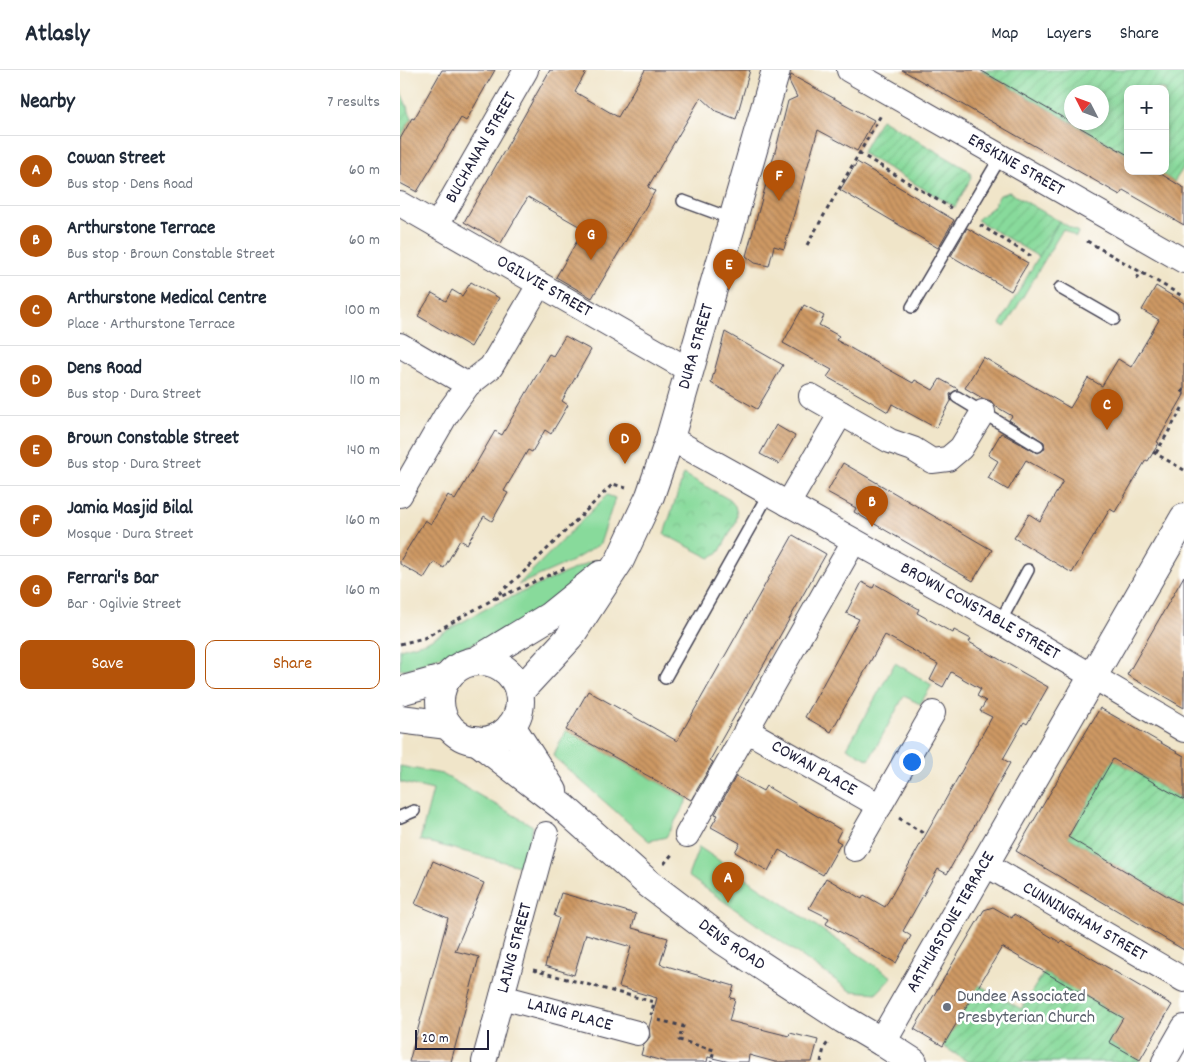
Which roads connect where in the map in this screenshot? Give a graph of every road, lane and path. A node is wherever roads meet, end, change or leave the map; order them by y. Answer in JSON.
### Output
{"nodes":[{"id":1,"x":526,"y":70,"type":"edge"},
{"id":2,"x":776,"y":70,"type":"edge"},
{"id":3,"x":849,"y":70,"type":"edge"},
{"id":4,"x":893,"y":94,"type":"junction"},
{"id":5,"x":859,"y":153,"type":"junction"},
{"id":6,"x":1001,"y":156,"type":"junction"},
{"id":7,"x":683,"y":201,"type":"dead end"},
{"id":8,"x":400,"y":204,"type":"edge"},
{"id":9,"x":965,"y":216,"type":"junction"},
{"id":10,"x":732,"y":219,"type":"junction"},
{"id":11,"x":437,"y":226,"type":"junction"},
{"id":12,"x":1087,"y":241,"type":"dead end"},
{"id":13,"x":807,"y":245,"type":"dead end"},
{"id":14,"x":1032,"y":256,"type":"dead end"},
{"id":15,"x":1184,"y":261,"type":"edge"},
{"id":16,"x":1141,"y":272,"type":"junction"},
{"id":17,"x":1137,"y":279,"type":"dead end"},
{"id":18,"x":539,"y":285,"type":"junction"},
{"id":19,"x":1060,"y":288,"type":"dead end"},
{"id":20,"x":1184,"y":297,"type":"edge"},
{"id":21,"x":912,"y":307,"type":"dead end"},
{"id":22,"x":1114,"y":319,"type":"dead end"},
{"id":23,"x":400,"y":345,"type":"edge"},
{"id":24,"x":689,"y":370,"type":"junction"},
{"id":25,"x":468,"y":385,"type":"junction"},
{"id":26,"x":1184,"y":389,"type":"edge"},
{"id":27,"x":811,"y":396,"type":"dead end"},
{"id":28,"x":1184,"y":396,"type":"edge"},
{"id":29,"x":957,"y":397,"type":"dead end"},
{"id":30,"x":1184,"y":405,"type":"edge"},
{"id":31,"x":983,"y":412,"type":"junction"},
{"id":32,"x":841,"y":413,"type":"junction"},
{"id":33,"x":670,"y":438,"type":"junction"},
{"id":34,"x":1038,"y":446,"type":"dead end"},
{"id":35,"x":1184,"y":470,"type":"edge"},
{"id":36,"x":400,"y":495,"type":"edge"},
{"id":37,"x":650,"y":496,"type":"junction"},
{"id":38,"x":778,"y":499,"type":"junction"},
{"id":39,"x":1184,"y":518,"type":"edge"},
{"id":40,"x":854,"y":541,"type":"junction"},
{"id":41,"x":620,"y":560,"type":"junction"},
{"id":42,"x":569,"y":566,"type":"dead end"},
{"id":43,"x":1028,"y":570,"type":"dead end"},
{"id":44,"x":492,"y":600,"type":"junction"},
{"id":45,"x":1000,"y":622,"type":"junction"},
{"id":46,"x":400,"y":644,"type":"edge"},
{"id":47,"x":476,"y":661,"type":"junction"},
{"id":48,"x":1092,"y":676,"type":"junction"},
{"id":49,"x":447,"y":678,"type":"junction"},
{"id":50,"x":665,"y":678,"type":"dead end"},
{"id":51,"x":400,"y":691,"type":"edge"},
{"id":52,"x":519,"y":692,"type":"junction"},
{"id":53,"x":933,"y":713,"type":"dead end"},
{"id":54,"x":400,"y":719,"type":"edge"},
{"id":55,"x":448,"y":725,"type":"junction"},
{"id":56,"x":511,"y":726,"type":"junction"},
{"id":57,"x":746,"y":730,"type":"junction"},
{"id":58,"x":1184,"y":730,"type":"edge"},
{"id":59,"x":476,"y":740,"type":"junction"},
{"id":60,"x":880,"y":806,"type":"junction"},
{"id":61,"x":563,"y":807,"type":"junction"},
{"id":62,"x":414,"y":811,"type":"dead end"},
{"id":63,"x":400,"y":818,"type":"edge"},
{"id":64,"x":546,"y":834,"type":"dead end"},
{"id":65,"x":687,"y":835,"type":"joint"},
{"id":66,"x":926,"y":835,"type":"dead end"},
{"id":67,"x":855,"y":849,"type":"dead end"},
{"id":68,"x":985,"y":864,"type":"junction"},
{"id":69,"x":648,"y":884,"type":"junction"},
{"id":70,"x":1184,"y":980,"type":"edge"},
{"id":71,"x":502,"y":997,"type":"junction"},
{"id":72,"x":1184,"y":1027,"type":"edge"},
{"id":73,"x":637,"y":1033,"type":"dead end"},
{"id":74,"x":882,"y":1042,"type":"junction"},
{"id":75,"x":484,"y":1062,"type":"edge"},
{"id":76,"x":913,"y":1062,"type":"edge"},
{"id":77,"x":1164,"y":1062,"type":"edge"}],
"edges":[{"from":1,"to":11,"type":"street","name":"BUCHANAN STREET"},
{"from":2,"to":10,"type":"main road","name":"DURA STREET"},
{"from":3,"to":4,"type":"street","name":"ERSKINE STREET"},
{"from":4,"to":5,"type":"path"},
{"from":4,"to":6,"type":"street","name":"ERSKINE STREET"},
{"from":5,"to":9,"type":"path"},
{"from":5,"to":13,"type":"path"},
{"from":6,"to":9,"type":"lane"},
{"from":6,"to":15,"type":"street","name":"ERSKINE STREET"},
{"from":7,"to":10,"type":"lane"},
{"from":8,"to":11,"type":"street","name":"OGILVIE STREET"},
{"from":9,"to":14,"type":"path"},
{"from":9,"to":21,"type":"lane"},
{"from":10,"to":24,"type":"main road","name":"DURA STREET"},
{"from":11,"to":18,"type":"street","name":"OGILVIE STREET"},
{"from":12,"to":16,"type":"path"},
{"from":16,"to":17,"type":"path"},
{"from":16,"to":20,"type":"path"},
{"from":18,"to":24,"type":"street","name":"OGILVIE STREET"},
{"from":18,"to":25,"type":"street"},
{"from":19,"to":22,"type":"lane"},
{"from":23,"to":25,"type":"street"},
{"from":24,"to":33,"type":"main road","name":"DURA STREET"},
{"from":25,"to":36,"type":"street"},
{"from":26,"to":28,"type":"path"},
{"from":27,"to":32,"type":"street"},
{"from":29,"to":31,"type":"lane"},
{"from":30,"to":35,"type":"path"},
{"from":31,"to":32,"type":"street"},
{"from":31,"to":34,"type":"lane"},
{"from":32,"to":38,"type":"street"},
{"from":33,"to":37,"type":"main road","name":"DURA STREET"},
{"from":33,"to":38,"type":"street","name":"BROWN CONSTABLE STREET"},
{"from":37,"to":41,"type":"main road","name":"DURA STREET"},
{"from":37,"to":44,"type":"path"},
{"from":38,"to":40,"type":"street","name":"BROWN CONSTABLE STREET"},
{"from":38,"to":50,"type":"lane"},
{"from":39,"to":48,"type":"main road","name":"ARTHURSTONE TERRACE"},
{"from":40,"to":45,"type":"street","name":"BROWN CONSTABLE STREET"},
{"from":40,"to":57,"type":"street"},
{"from":41,"to":47,"type":"main road","name":"DURA STREET"},
{"from":41,"to":52,"type":"main road","name":"DURA STREET"},
{"from":42,"to":44,"type":"path"},
{"from":43,"to":45,"type":"lane"},
{"from":44,"to":46,"type":"path"},
{"from":45,"to":48,"type":"street","name":"BROWN CONSTABLE STREET"},
{"from":47,"to":49,"type":"main road"},
{"from":47,"to":52,"type":"main road"},
{"from":48,"to":58,"type":"street","name":"BROWN CONSTABLE STREET"},
{"from":48,"to":68,"type":"main road","name":"ARTHURSTONE TERRACE"},
{"from":49,"to":51,"type":"main road"},
{"from":49,"to":55,"type":"main road"},
{"from":52,"to":56,"type":"main road"},
{"from":53,"to":60,"type":"street"},
{"from":54,"to":55,"type":"main road","name":"DENS ROAD"},
{"from":55,"to":59,"type":"main road","name":"DENS ROAD"},
{"from":56,"to":59,"type":"main road"},
{"from":56,"to":61,"type":"main road","name":"DENS ROAD"},
{"from":57,"to":60,"type":"street","name":"COWAN PLACE"},
{"from":57,"to":65,"type":"street"},
{"from":59,"to":61,"type":"main road","name":"DENS ROAD"},
{"from":60,"to":66,"type":"path"},
{"from":60,"to":67,"type":"street"},
{"from":61,"to":69,"type":"main road","name":"DENS ROAD"},
{"from":62,"to":63,"type":"lane"},
{"from":64,"to":71,"type":"street","name":"LAING STREET"},
{"from":65,"to":69,"type":"path"},
{"from":68,"to":70,"type":"street","name":"CUNNINGHAM STREET"},
{"from":68,"to":74,"type":"main road","name":"ARTHURSTONE TERRACE"},
{"from":69,"to":74,"type":"main road","name":"DENS ROAD"},
{"from":71,"to":73,"type":"street","name":"LAING PLACE"},
{"from":71,"to":75,"type":"street","name":"LAING STREET"},
{"from":72,"to":77,"type":"street"},
{"from":74,"to":76,"type":"main road","name":"DENS ROAD"}]}
